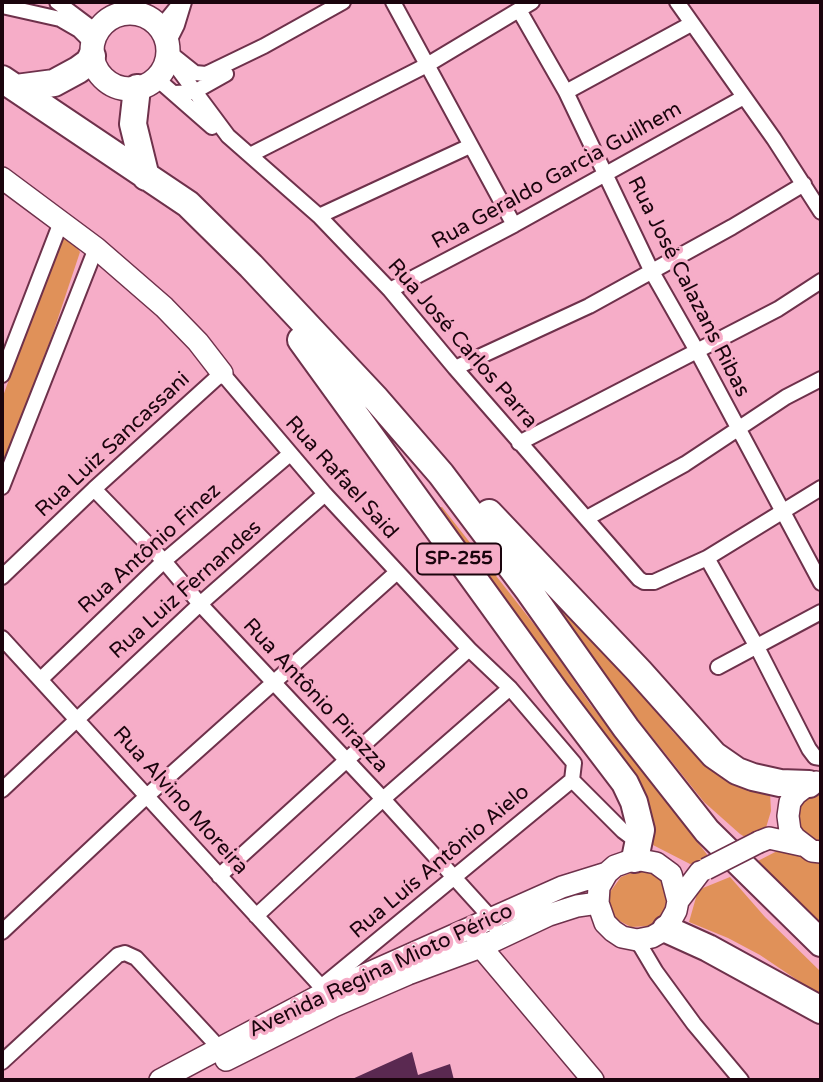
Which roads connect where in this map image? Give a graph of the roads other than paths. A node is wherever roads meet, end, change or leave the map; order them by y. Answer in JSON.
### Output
{"nodes":[{"id":1,"x":57,"y":2,"type":"edge"},
{"id":2,"x":182,"y":2,"type":"edge"},
{"id":3,"x":342,"y":2,"type":"edge"},
{"id":4,"x":393,"y":2,"type":"edge"},
{"id":5,"x":532,"y":2,"type":"edge"},
{"id":6,"x":677,"y":2,"type":"edge"},
{"id":7,"x":2,"y":6,"type":"edge"},
{"id":8,"x":139,"y":8,"type":"edge"},
{"id":9,"x":116,"y":9,"type":"edge"},
{"id":10,"x":519,"y":10,"type":"junction"},
{"id":11,"x":691,"y":24,"type":"junction"},
{"id":12,"x":94,"y":44,"type":"junction"},
{"id":13,"x":166,"y":45,"type":"junction"},
{"id":14,"x":264,"y":46,"type":"junction"},
{"id":15,"x":427,"y":65,"type":"junction"},
{"id":16,"x":9,"y":83,"type":"edge"},
{"id":17,"x":147,"y":83,"type":"junction"},
{"id":18,"x":194,"y":92,"type":"junction"},
{"id":19,"x":566,"y":92,"type":"junction"},
{"id":20,"x":175,"y":93,"type":"junction"},
{"id":21,"x":744,"y":97,"type":"junction"},
{"id":22,"x":228,"y":136,"type":"junction"},
{"id":23,"x":470,"y":146,"type":"junction"},
{"id":24,"x":250,"y":155,"type":"junction"},
{"id":25,"x":606,"y":174,"type":"junction"},
{"id":26,"x":146,"y":177,"type":"junction"},
{"id":27,"x":2,"y":178,"type":"edge"},
{"id":28,"x":804,"y":184,"type":"junction"},
{"id":29,"x":821,"y":212,"type":"edge"},
{"id":30,"x":319,"y":216,"type":"junction"},
{"id":31,"x":61,"y":222,"type":"junction"},
{"id":32,"x":514,"y":225,"type":"junction"},
{"id":33,"x":96,"y":248,"type":"junction"},
{"id":34,"x":251,"y":266,"type":"junction"},
{"id":35,"x":652,"y":271,"type":"junction"},
{"id":36,"x":821,"y":281,"type":"edge"},
{"id":37,"x":390,"y":290,"type":"junction"},
{"id":38,"x":697,"y":351,"type":"junction"},
{"id":39,"x":455,"y":368,"type":"junction"},
{"id":40,"x":222,"y":373,"type":"junction"},
{"id":41,"x":2,"y":374,"type":"edge"},
{"id":42,"x":821,"y":379,"type":"edge"},
{"id":43,"x":376,"y":399,"type":"junction"},
{"id":44,"x":738,"y":429,"type":"junction"},
{"id":45,"x":519,"y":443,"type":"junction"},
{"id":46,"x":290,"y":454,"type":"junction"},
{"id":47,"x":2,"y":486,"type":"edge"},
{"id":48,"x":821,"y":488,"type":"edge"},
{"id":49,"x":94,"y":489,"type":"junction"},
{"id":50,"x":326,"y":494,"type":"junction"},
{"id":51,"x":782,"y":510,"type":"junction"},
{"id":52,"x":587,"y":518,"type":"junction"},
{"id":53,"x":707,"y":558,"type":"junction"},
{"id":54,"x":164,"y":561,"type":"junction"},
{"id":55,"x":397,"y":572,"type":"junction"},
{"id":56,"x":2,"y":577,"type":"edge"},
{"id":57,"x":821,"y":583,"type":"edge"},
{"id":58,"x":200,"y":604,"type":"junction"},
{"id":59,"x":821,"y":612,"type":"edge"},
{"id":60,"x":2,"y":638,"type":"edge"},
{"id":61,"x":757,"y":647,"type":"junction"},
{"id":62,"x":469,"y":649,"type":"junction"},
{"id":63,"x":718,"y":667,"type":"dead end"},
{"id":64,"x":41,"y":679,"type":"junction"},
{"id":65,"x":274,"y":682,"type":"junction"},
{"id":66,"x":510,"y":688,"type":"junction"},
{"id":67,"x":77,"y":719,"type":"junction"},
{"id":68,"x":818,"y":757,"type":"edge"},
{"id":69,"x":346,"y":760,"type":"junction"},
{"id":70,"x":572,"y":780,"type":"junction"},
{"id":71,"x":817,"y":781,"type":"edge"},
{"id":72,"x":2,"y":790,"type":"edge"},
{"id":73,"x":148,"y":795,"type":"junction"},
{"id":74,"x":383,"y":799,"type":"junction"},
{"id":75,"x":788,"y":816,"type":"junction"},
{"id":76,"x":764,"y":840,"type":"junction"},
{"id":77,"x":811,"y":849,"type":"edge"},
{"id":78,"x":637,"y":851,"type":"junction"},
{"id":79,"x":703,"y":871,"type":"junction"},
{"id":80,"x":607,"y":873,"type":"junction"},
{"id":81,"x":671,"y":874,"type":"junction"},
{"id":82,"x":219,"y":876,"type":"junction"},
{"id":83,"x":454,"y":876,"type":"junction"},
{"id":84,"x":678,"y":901,"type":"junction"},
{"id":85,"x":598,"y":903,"type":"junction"},
{"id":86,"x":256,"y":916,"type":"junction"},
{"id":87,"x":488,"y":927,"type":"junction"},
{"id":88,"x":666,"y":929,"type":"junction"},
{"id":89,"x":2,"y":932,"type":"edge"},
{"id":90,"x":637,"y":940,"type":"junction"},
{"id":91,"x":821,"y":943,"type":"edge"},
{"id":92,"x":481,"y":947,"type":"junction"},
{"id":93,"x":415,"y":962,"type":"junction"},
{"id":94,"x":327,"y":995,"type":"junction"},
{"id":95,"x":816,"y":1008,"type":"edge"},
{"id":96,"x":224,"y":1053,"type":"junction"},
{"id":97,"x":2,"y":1062,"type":"edge"},
{"id":98,"x":160,"y":1080,"type":"edge"},
{"id":99,"x":187,"y":1080,"type":"edge"},
{"id":100,"x":593,"y":1080,"type":"edge"},
{"id":101,"x":741,"y":1080,"type":"edge"}],
"edges":[{"from":1,"to":12,"type":"street"},
{"from":2,"to":13,"type":"street"},
{"from":3,"to":14,"type":"street"},
{"from":4,"to":15,"type":"street"},
{"from":5,"to":10,"type":"street"},
{"from":6,"to":11,"type":"street"},
{"from":7,"to":12,"type":"street"},
{"from":8,"to":9,"type":"main road"},
{"from":8,"to":13,"type":"main road"},
{"from":9,"to":12,"type":"main road"},
{"from":10,"to":15,"type":"street"},
{"from":10,"to":19,"type":"street","name":"Rua José Calazans Ribas"},
{"from":11,"to":19,"type":"street"},
{"from":11,"to":21,"type":"street"},
{"from":12,"to":16,"type":"highway"},
{"from":12,"to":17,"type":"main road"},
{"from":13,"to":14,"type":"street"},
{"from":13,"to":17,"type":"main road"},
{"from":13,"to":18,"type":"street","name":"Rua José Carlos Parra"},
{"from":14,"to":18,"type":"street"},
{"from":15,"to":23,"type":"street"},
{"from":15,"to":24,"type":"street"},
{"from":16,"to":26,"type":"highway","number":"SP-255"},
{"from":17,"to":20,"type":"street","name":"Rua José Carlos Parra"},
{"from":17,"to":26,"type":"highway"},
{"from":18,"to":20,"type":"street"},
{"from":18,"to":22,"type":"street","name":"Rua José Carlos Parra"},
{"from":19,"to":25,"type":"street","name":"Rua José Calazans Ribas"},
{"from":20,"to":22,"type":"street","name":"Rua José Carlos Parra"},
{"from":21,"to":25,"type":"street","name":"Rua Geraldo Garcia Guilhem"},
{"from":21,"to":28,"type":"street"},
{"from":22,"to":24,"type":"street","name":"Rua José Carlos Parra"},
{"from":23,"to":30,"type":"street"},
{"from":23,"to":32,"type":"street"},
{"from":24,"to":30,"type":"street","name":"Rua José Carlos Parra"},
{"from":25,"to":32,"type":"street","name":"Rua Geraldo Garcia Guilhem"},
{"from":25,"to":35,"type":"street","name":"Rua José Calazans Ribas"},
{"from":26,"to":34,"type":"highway","number":"SP-255"},
{"from":27,"to":31,"type":"street"},
{"from":28,"to":29,"type":"street"},
{"from":28,"to":35,"type":"street"},
{"from":30,"to":37,"type":"street","name":"Rua José Carlos Parra"},
{"from":31,"to":33,"type":"street"},
{"from":31,"to":41,"type":"street"},
{"from":32,"to":37,"type":"street","name":"Rua Geraldo Garcia Guilhem"},
{"from":33,"to":40,"type":"street"},
{"from":33,"to":47,"type":"street"},
{"from":34,"to":43,"type":"highway","number":"SP-255"},
{"from":34,"to":78,"type":"highway","number":"SP-255"},
{"from":35,"to":38,"type":"street","name":"Rua José Calazans Ribas"},
{"from":35,"to":39,"type":"street"},
{"from":36,"to":38,"type":"street"},
{"from":37,"to":39,"type":"street","name":"Rua José Carlos Parra"},
{"from":38,"to":44,"type":"street","name":"Rua José Calazans Ribas"},
{"from":38,"to":45,"type":"street"},
{"from":39,"to":45,"type":"street","name":"Rua José Carlos Parra"},
{"from":40,"to":46,"type":"street","name":"Rua Rafael Said"},
{"from":40,"to":49,"type":"street","name":"Rua Luiz Sancassani"},
{"from":42,"to":44,"type":"street"},
{"from":43,"to":71,"type":"highway","number":"SP-255"},
{"from":43,"to":91,"type":"highway","number":"SP-255"},
{"from":44,"to":51,"type":"street","name":"Rua José Calazans Ribas"},
{"from":44,"to":52,"type":"street"},
{"from":45,"to":52,"type":"street","name":"Rua José Carlos Parra"},
{"from":46,"to":50,"type":"street","name":"Rua Rafael Said"},
{"from":46,"to":54,"type":"street","name":"Rua Antônio Finez"},
{"from":48,"to":51,"type":"street"},
{"from":49,"to":54,"type":"street","name":"Rua Antônio Pirazza"},
{"from":49,"to":56,"type":"street","name":"Rua Luiz Sancassani"},
{"from":50,"to":55,"type":"street","name":"Rua Rafael Said"},
{"from":50,"to":58,"type":"street","name":"Rua Luiz Fernandes"},
{"from":51,"to":53,"type":"street"},
{"from":51,"to":57,"type":"street","name":"Rua José Calazans Ribas"},
{"from":52,"to":53,"type":"street","name":"Rua José Carlos Parra"},
{"from":53,"to":61,"type":"street"},
{"from":54,"to":58,"type":"street","name":"Rua Antônio Pirazza"},
{"from":54,"to":64,"type":"street","name":"Rua Antônio Finez"},
{"from":55,"to":62,"type":"street","name":"Rua Rafael Said"},
{"from":55,"to":65,"type":"street"},
{"from":58,"to":65,"type":"street","name":"Rua Antônio Pirazza"},
{"from":58,"to":67,"type":"street","name":"Rua Luiz Fernandes"},
{"from":59,"to":61,"type":"street"},
{"from":60,"to":64,"type":"street","name":"Rua Alvino Moreira"},
{"from":61,"to":63,"type":"street"},
{"from":61,"to":68,"type":"street"},
{"from":62,"to":66,"type":"street","name":"Rua Rafael Said"},
{"from":62,"to":69,"type":"street"},
{"from":64,"to":67,"type":"street","name":"Rua Alvino Moreira"},
{"from":65,"to":69,"type":"street","name":"Rua Antônio Pirazza"},
{"from":65,"to":73,"type":"street"},
{"from":66,"to":70,"type":"street","name":"Rua Rafael Said"},
{"from":66,"to":74,"type":"street"},
{"from":67,"to":72,"type":"street","name":"Rua Luiz Fernandes"},
{"from":67,"to":73,"type":"street","name":"Rua Alvino Moreira"},
{"from":69,"to":74,"type":"street","name":"Rua Antônio Pirazza"},
{"from":69,"to":82,"type":"street"},
{"from":70,"to":78,"type":"street"},
{"from":70,"to":83,"type":"street","name":"Rua Luís Antônio Aielo"},
{"from":71,"to":75,"type":"street"},
{"from":73,"to":82,"type":"street","name":"Rua Alvino Moreira"},
{"from":73,"to":89,"type":"street"},
{"from":74,"to":83,"type":"street","name":"Rua Antônio Pirazza"},
{"from":74,"to":86,"type":"street"},
{"from":75,"to":76,"type":"street"},
{"from":75,"to":77,"type":"street"},
{"from":76,"to":77,"type":"street"},
{"from":76,"to":79,"type":"street","bridge":true},
{"from":78,"to":80,"type":"street"},
{"from":78,"to":81,"type":"street"},
{"from":79,"to":81,"type":"street"},
{"from":79,"to":84,"type":"street"},
{"from":80,"to":85,"type":"street"},
{"from":80,"to":87,"type":"street","name":"Avenida Regina Mioto Périco"},
{"from":81,"to":84,"type":"street"},
{"from":82,"to":86,"type":"street","name":"Rua Alvino Moreira"},
{"from":83,"to":87,"type":"street","name":"Rua Antônio Pirazza"},
{"from":83,"to":94,"type":"street","name":"Rua Luís Antônio Aielo"},
{"from":84,"to":88,"type":"street"},
{"from":85,"to":87,"type":"street","name":"Avenida Regina Mioto Périco"},
{"from":85,"to":90,"type":"street"},
{"from":86,"to":94,"type":"street","name":"Rua Alvino Moreira"},
{"from":87,"to":92,"type":"street","name":"Avenida Regina Mioto Périco"},
{"from":87,"to":93,"type":"street","name":"Avenida Regina Mioto Périco"},
{"from":88,"to":90,"type":"street"},
{"from":88,"to":95,"type":"highway"},
{"from":90,"to":101,"type":"street"},
{"from":92,"to":93,"type":"street","name":"Avenida Regina Mioto Périco"},
{"from":92,"to":100,"type":"street"},
{"from":93,"to":94,"type":"street","name":"Avenida Regina Mioto Périco"},
{"from":94,"to":96,"type":"street","name":"Avenida Regina Mioto Périco"},
{"from":96,"to":97,"type":"street"},
{"from":96,"to":98,"type":"street","name":"Avenida Regina Mioto Périco"},
{"from":96,"to":99,"type":"street","name":"Avenida Regina Mioto Périco"}]}
